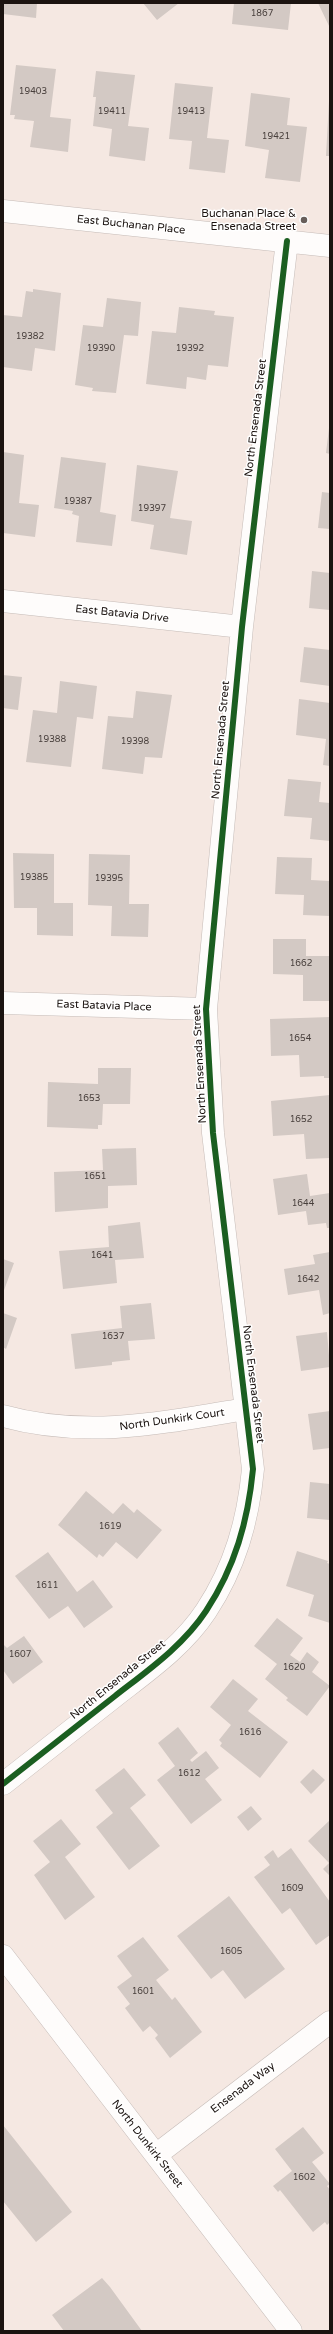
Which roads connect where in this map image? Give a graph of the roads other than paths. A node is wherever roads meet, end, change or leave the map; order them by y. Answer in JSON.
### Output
{"nodes":[{"id":1,"x":3,"y":211,"type":"edge"},
{"id":2,"x":287,"y":241,"type":"junction"},
{"id":3,"x":330,"y":246,"type":"edge"},
{"id":4,"x":3,"y":601,"type":"edge"},
{"id":5,"x":242,"y":627,"type":"junction"},
{"id":6,"x":3,"y":1003,"type":"edge"},
{"id":7,"x":206,"y":1009,"type":"junction"},
{"id":8,"x":245,"y":1409,"type":"junction"},
{"id":9,"x":3,"y":1416,"type":"edge"},
{"id":10,"x":3,"y":1784,"type":"edge"},
{"id":11,"x":3,"y":1956,"type":"edge"},
{"id":12,"x":330,"y":2022,"type":"edge"},
{"id":13,"x":156,"y":2155,"type":"junction"},
{"id":14,"x":291,"y":2331,"type":"edge"}],
"edges":[{"from":1,"to":2,"type":"street","name":"East Buchanan Place"},
{"from":2,"to":3,"type":"street","name":"East Buchanan Place"},
{"from":2,"to":5,"type":"street","name":"North Ensenada Street"},
{"from":4,"to":5,"type":"street","name":"East Batavia Drive"},
{"from":5,"to":7,"type":"street","name":"North Ensenada Street"},
{"from":6,"to":7,"type":"street","name":"East Batavia Place"},
{"from":7,"to":8,"type":"street","name":"North Ensenada Street"},
{"from":8,"to":9,"type":"street","name":"North Dunkirk Court"},
{"from":8,"to":10,"type":"street","name":"North Ensenada Street"},
{"from":11,"to":13,"type":"street","name":"North Dunkirk Street"},
{"from":12,"to":13,"type":"street","name":"Ensenada Way"},
{"from":13,"to":14,"type":"street","name":"North Dunkirk Street"}]}
